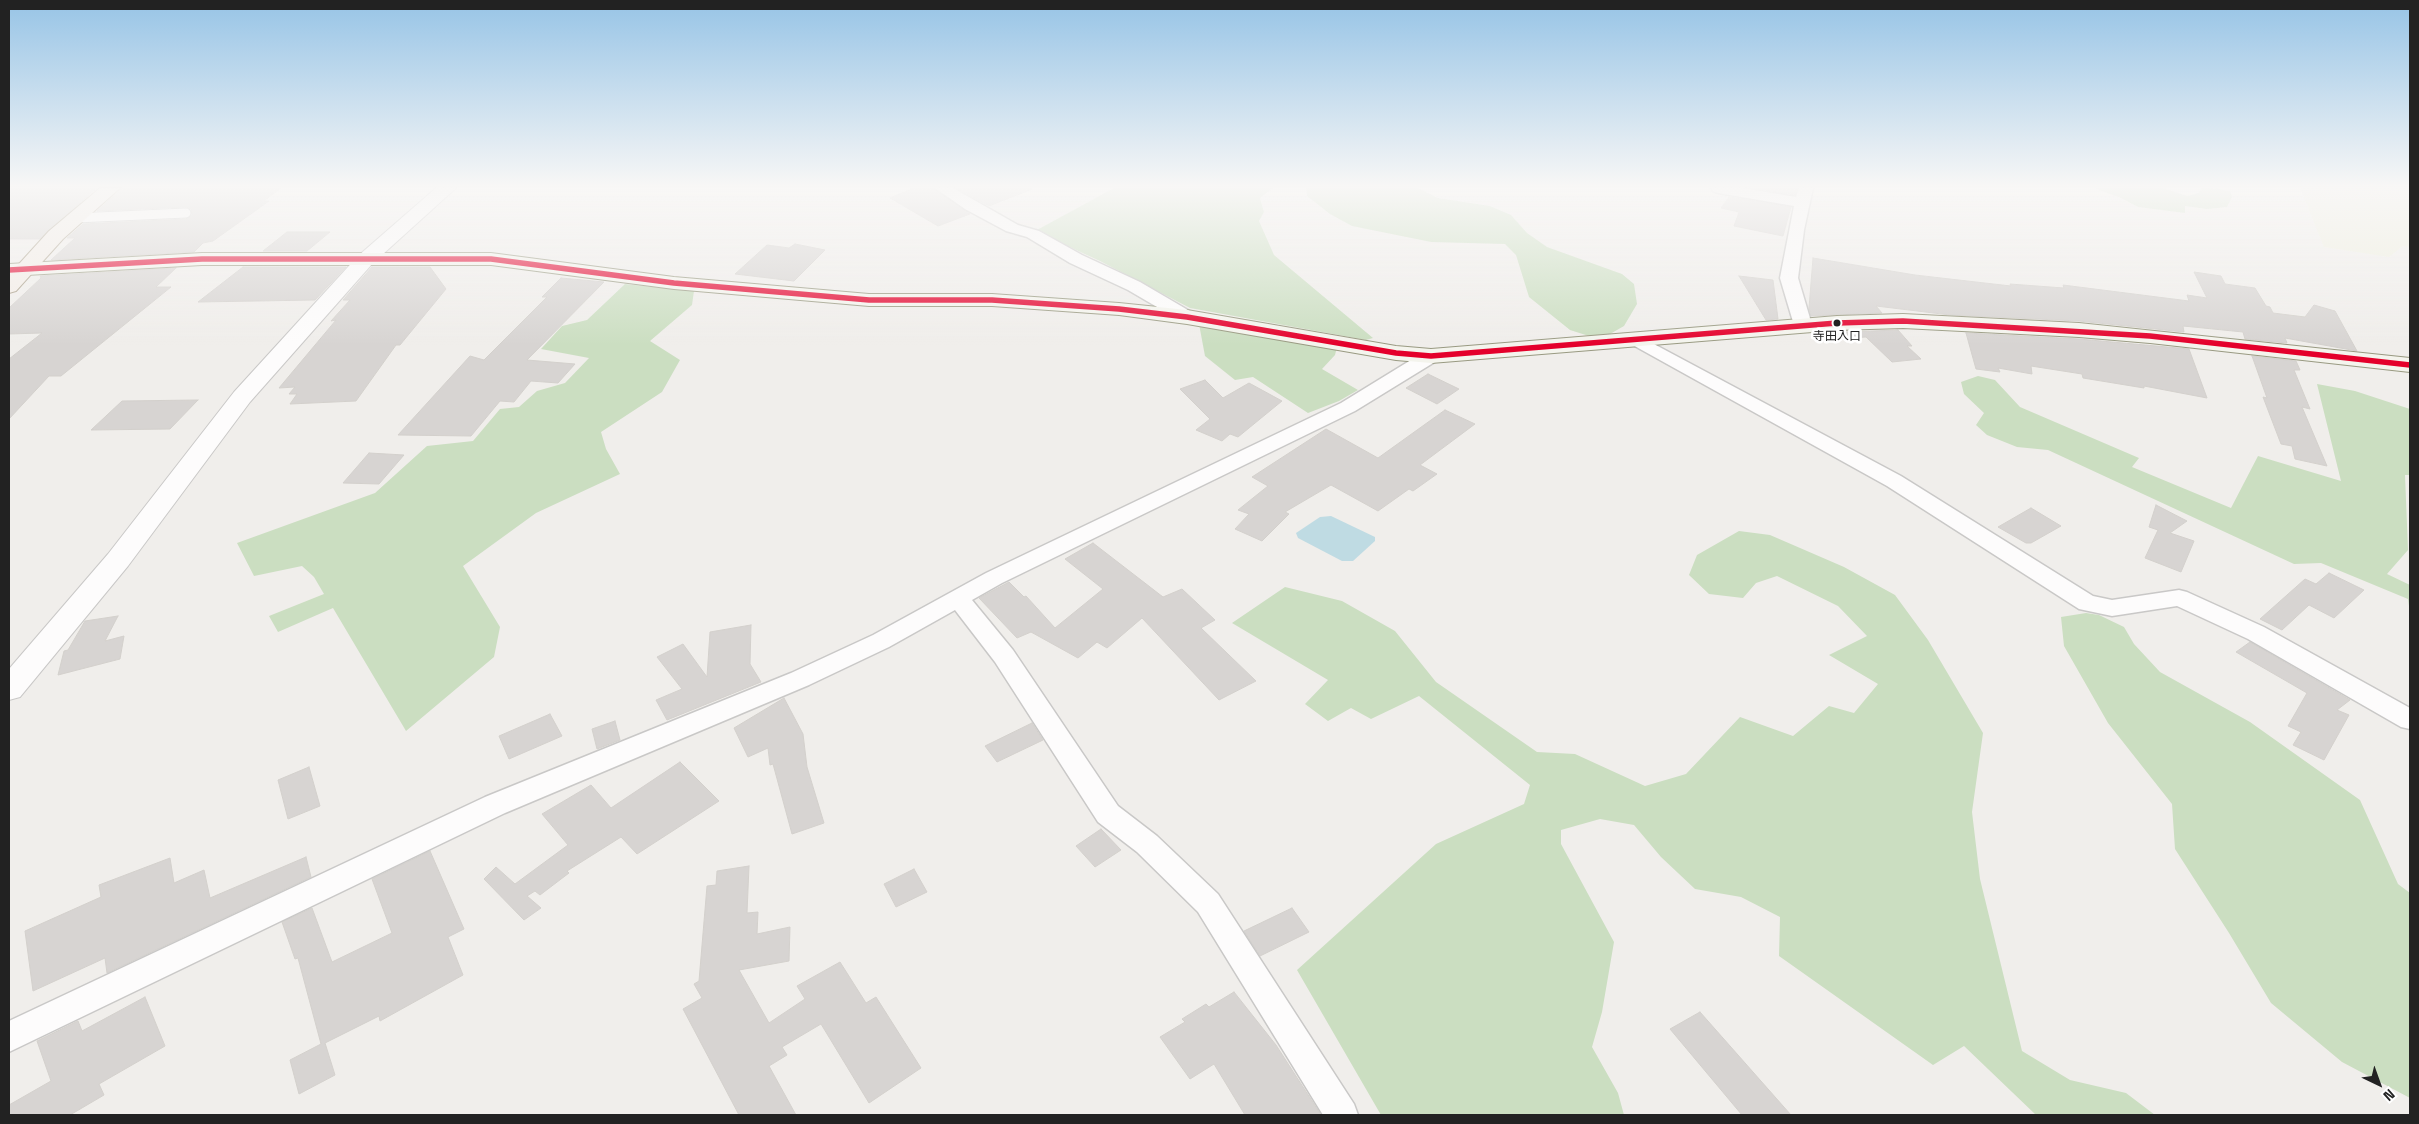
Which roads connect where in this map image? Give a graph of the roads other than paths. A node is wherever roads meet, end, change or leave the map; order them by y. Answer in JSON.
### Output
{"nodes":[{"id":1,"x":51,"y":240,"type":"edge"},
{"id":2,"x":387,"y":240,"type":"edge"},
{"id":3,"x":1045,"y":240,"type":"edge"},
{"id":4,"x":1794,"y":240,"type":"edge"},
{"id":5,"x":365,"y":260,"type":"junction"},
{"id":6,"x":17,"y":269,"type":"edge"},
{"id":7,"x":9,"y":287,"type":"edge"},
{"id":8,"x":1187,"y":317,"type":"junction"},
{"id":9,"x":1803,"y":325,"type":"junction"},
{"id":10,"x":1637,"y":340,"type":"junction"},
{"id":11,"x":1431,"y":356,"type":"junction"},
{"id":12,"x":2410,"y":364,"type":"edge"},
{"id":13,"x":957,"y":597,"type":"junction"},
{"id":14,"x":9,"y":689,"type":"edge"},
{"id":15,"x":2410,"y":720,"type":"edge"},
{"id":16,"x":9,"y":1036,"type":"edge"},
{"id":17,"x":1342,"y":1115,"type":"edge"}],
"edges":[{"from":1,"to":6,"type":"main road"},
{"from":2,"to":5,"type":"street"},
{"from":3,"to":8,"type":"street"},
{"from":4,"to":9,"type":"street"},
{"from":5,"to":6,"type":"main road"},
{"from":5,"to":8,"type":"main road"},
{"from":5,"to":14,"type":"street"},
{"from":6,"to":7,"type":"main road"},
{"from":8,"to":11,"type":"main road"},
{"from":9,"to":10,"type":"main road"},
{"from":9,"to":12,"type":"main road"},
{"from":10,"to":11,"type":"main road"},
{"from":10,"to":15,"type":"street"},
{"from":11,"to":13,"type":"street"},
{"from":13,"to":16,"type":"street"},
{"from":13,"to":17,"type":"street"}]}
